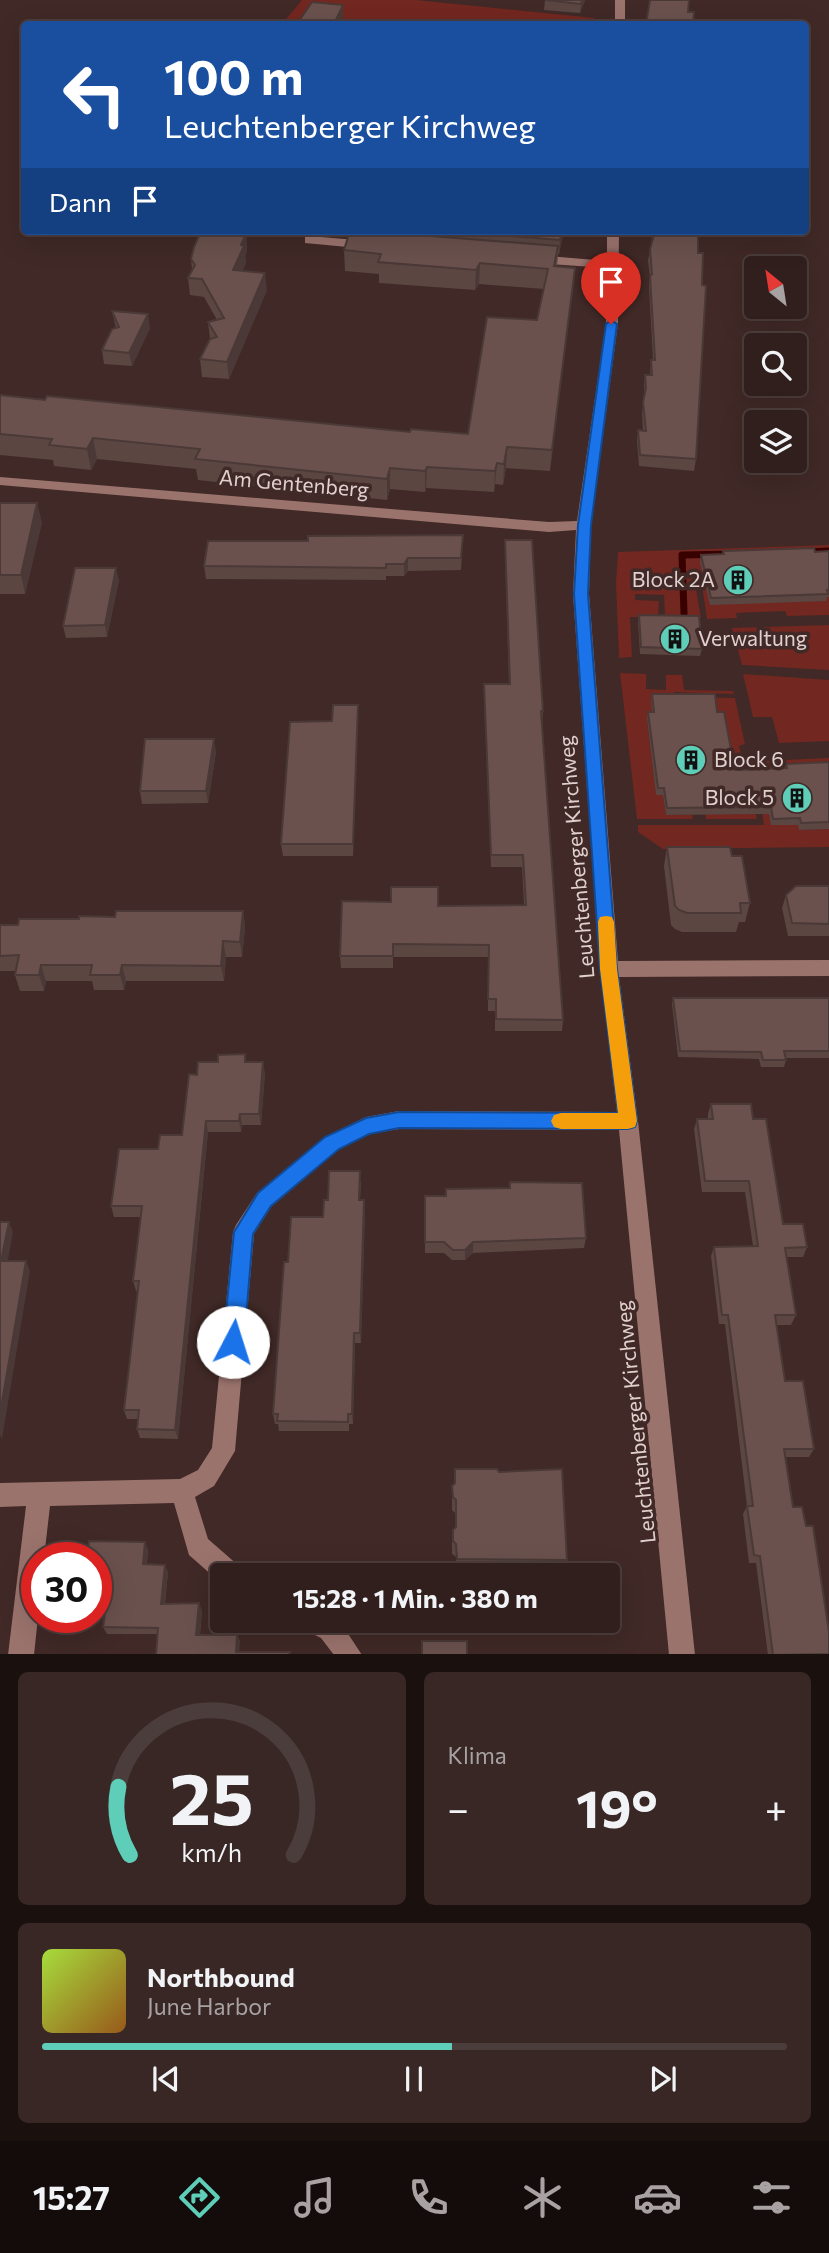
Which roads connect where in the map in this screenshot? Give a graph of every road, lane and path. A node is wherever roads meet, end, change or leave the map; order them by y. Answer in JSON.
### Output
{"nodes":[{"id":1,"x":620,"y":0,"type":"edge"},
{"id":2,"x":620,"y":21,"type":"edge"},
{"id":3,"x":613,"y":235,"type":"edge"},
{"id":4,"x":309,"y":240,"type":"dead end"},
{"id":5,"x":378,"y":246,"type":"edge"},
{"id":6,"x":516,"y":257,"type":"edge"},
{"id":7,"x":613,"y":265,"type":"junction"},
{"id":8,"x":0,"y":481,"type":"edge"},
{"id":9,"x":584,"y":525,"type":"junction"},
{"id":10,"x":829,"y":968,"type":"edge"},
{"id":11,"x":609,"y":969,"type":"junction"},
{"id":12,"x":628,"y":1121,"type":"junction"},
{"id":13,"x":182,"y":1490,"type":"junction"},
{"id":14,"x":0,"y":1495,"type":"edge"},
{"id":15,"x":39,"y":1496,"type":"junction"},
{"id":16,"x":217,"y":1563,"type":"edge"},
{"id":17,"x":333,"y":1633,"type":"edge"},
{"id":18,"x":21,"y":1654,"type":"edge"},
{"id":19,"x":350,"y":1654,"type":"edge"},
{"id":20,"x":682,"y":1654,"type":"edge"}],
"edges":[{"from":1,"to":2,"type":"street"},
{"from":3,"to":7,"type":"street","name":"Leuchtenberger Kirchweg"},
{"from":4,"to":5,"type":"street"},
{"from":6,"to":7,"type":"street"},
{"from":7,"to":9,"type":"street","name":"Leuchtenberger Kirchweg"},
{"from":8,"to":9,"type":"street","name":"Am Gentenberg"},
{"from":9,"to":11,"type":"street","name":"Leuchtenberger Kirchweg"},
{"from":10,"to":11,"type":"street"},
{"from":11,"to":12,"type":"street","name":"Leuchtenberger Kirchweg"},
{"from":12,"to":13,"type":"street"},
{"from":12,"to":20,"type":"street","name":"Leuchtenberger Kirchweg"},
{"from":13,"to":15,"type":"street"},
{"from":13,"to":16,"type":"street"},
{"from":14,"to":15,"type":"street"},
{"from":15,"to":18,"type":"street"},
{"from":17,"to":19,"type":"street"}]}
